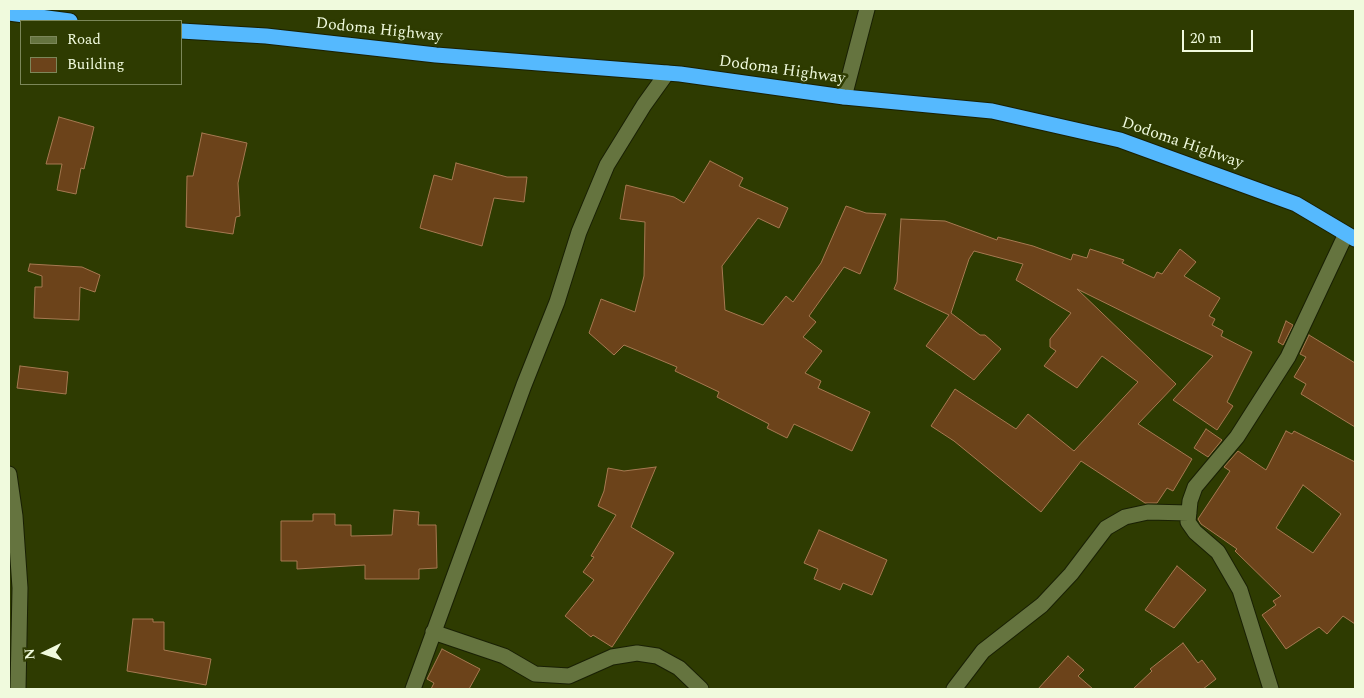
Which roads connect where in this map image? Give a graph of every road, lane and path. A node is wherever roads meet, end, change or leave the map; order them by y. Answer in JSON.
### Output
{"nodes":[{"id":1,"x":868,"y":9,"type":"edge"},
{"id":2,"x":9,"y":12,"type":"edge"},
{"id":3,"x":63,"y":20,"type":"edge"},
{"id":4,"x":182,"y":31,"type":"edge"},
{"id":5,"x":667,"y":73,"type":"junction"},
{"id":6,"x":844,"y":97,"type":"junction"},
{"id":7,"x":1351,"y":237,"type":"edge"},
{"id":8,"x":9,"y":474,"type":"edge"},
{"id":9,"x":1189,"y":513,"type":"junction"},
{"id":10,"x":433,"y":632,"type":"junction"},
{"id":11,"x":18,"y":689,"type":"edge"},
{"id":12,"x":412,"y":689,"type":"edge"},
{"id":13,"x":701,"y":689,"type":"edge"},
{"id":14,"x":954,"y":689,"type":"edge"},
{"id":15,"x":1271,"y":689,"type":"edge"}],
"edges":[{"from":1,"to":6,"type":"street"},
{"from":2,"to":3,"type":"highway"},
{"from":4,"to":5,"type":"highway","name":"Dodoma Highway"},
{"from":5,"to":6,"type":"highway","name":"Dodoma Highway"},
{"from":5,"to":10,"type":"street"},
{"from":6,"to":7,"type":"highway","name":"Dodoma Highway"},
{"from":7,"to":9,"type":"street"},
{"from":8,"to":11,"type":"street"},
{"from":9,"to":14,"type":"street"},
{"from":9,"to":15,"type":"street"},
{"from":10,"to":12,"type":"street"},
{"from":10,"to":13,"type":"street"}]}
